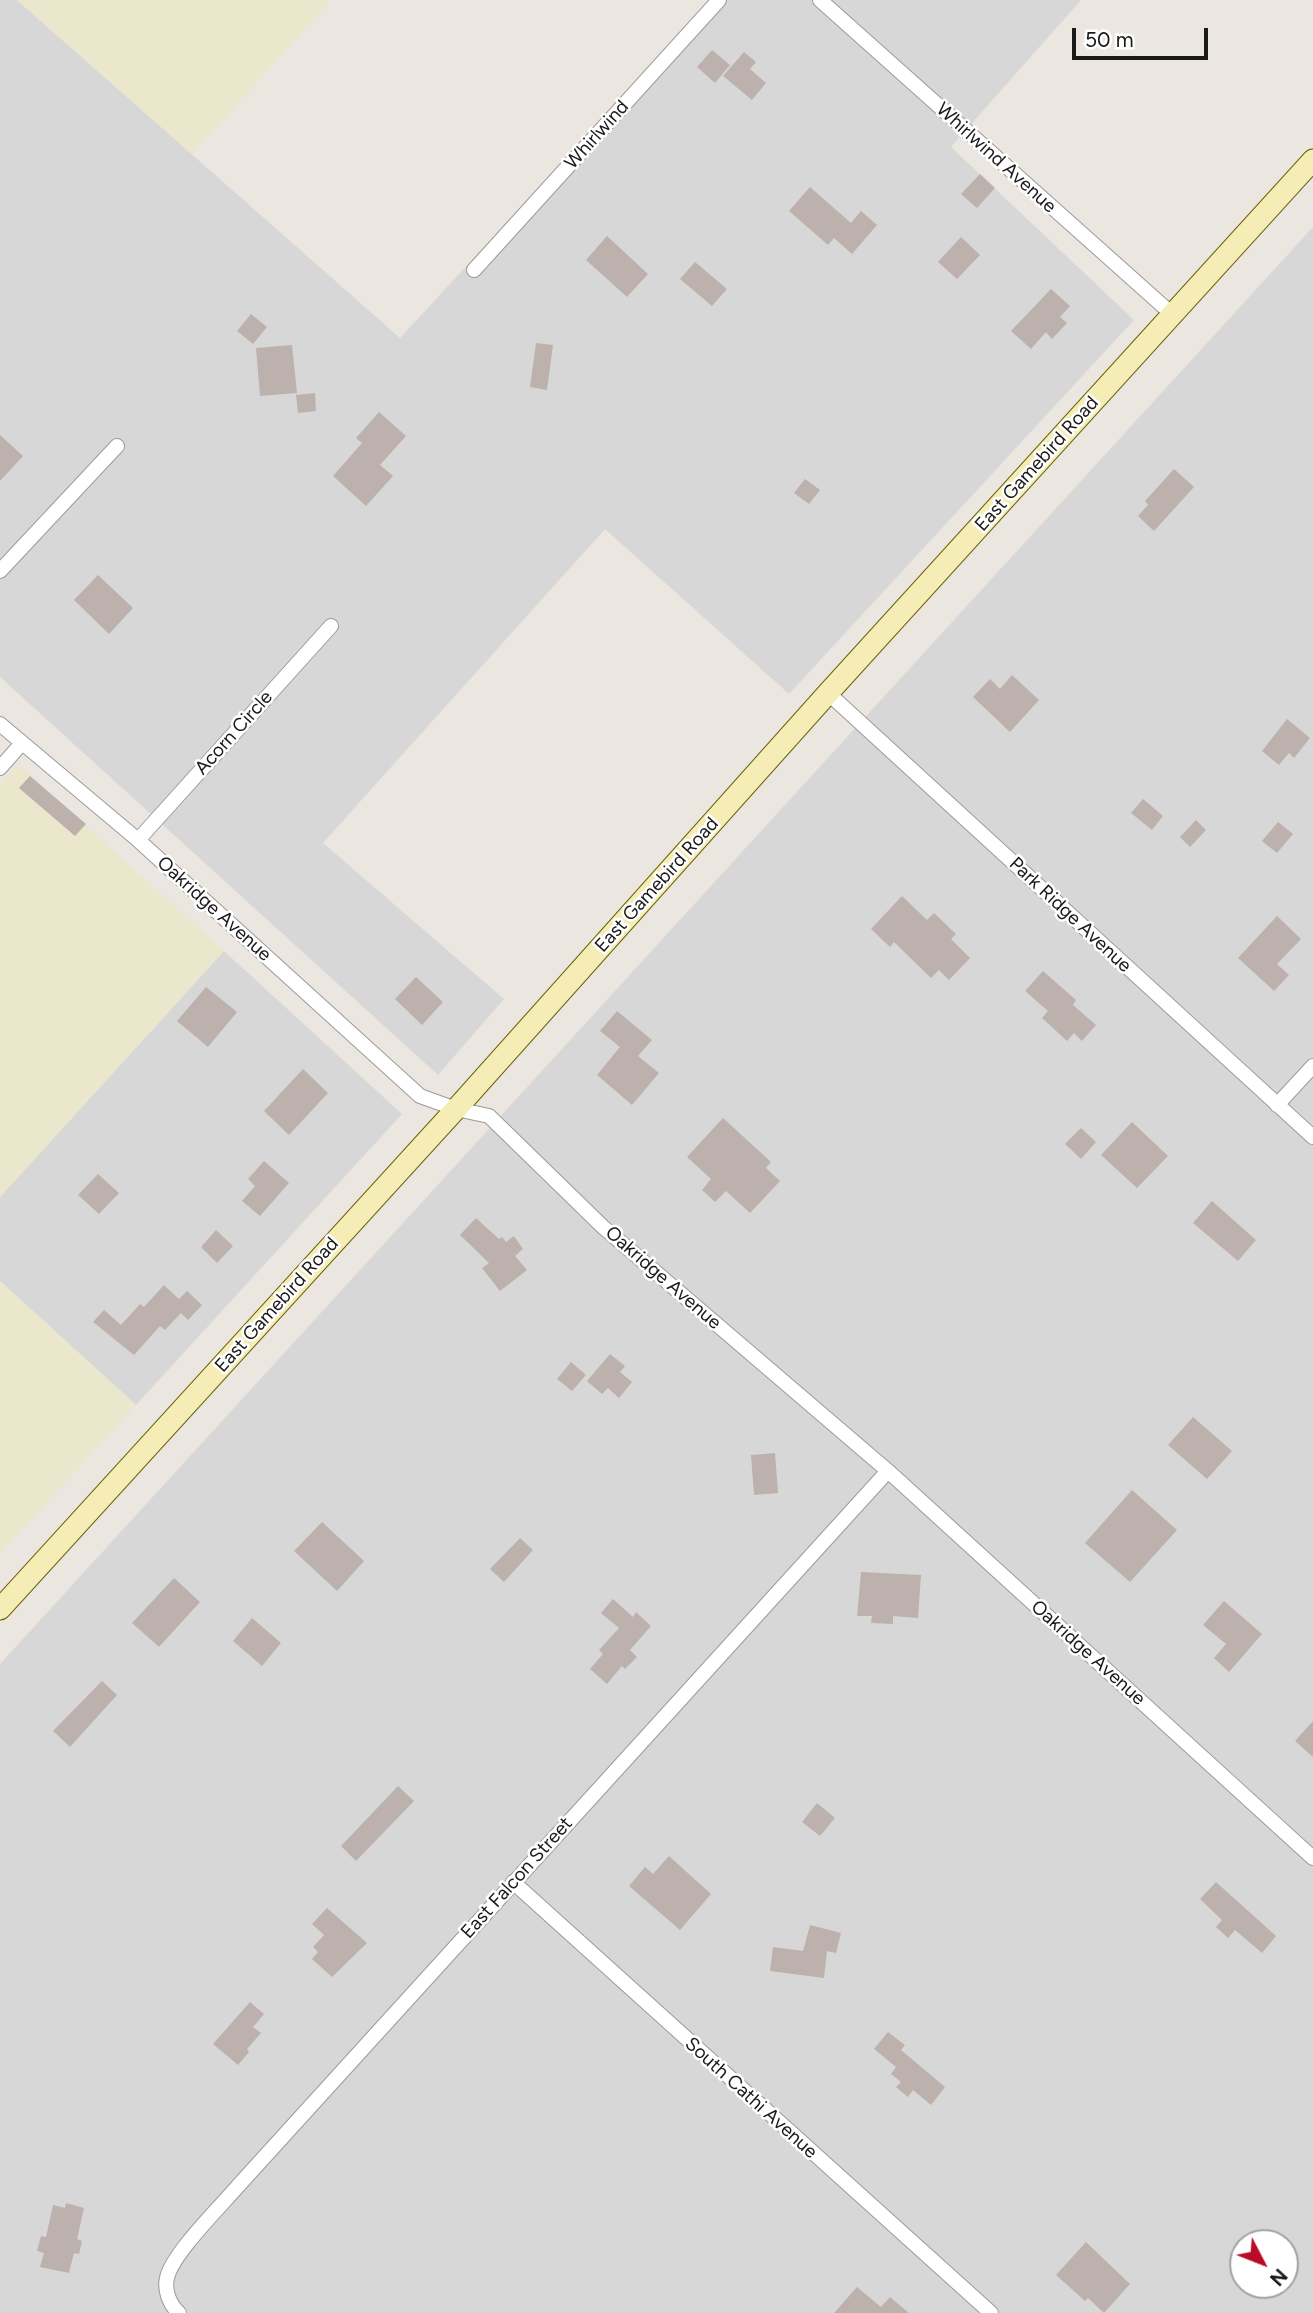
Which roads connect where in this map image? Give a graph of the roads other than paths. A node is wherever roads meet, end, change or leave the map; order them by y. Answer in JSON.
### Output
{"nodes":[{"id":1,"x":719,"y":0,"type":"edge"},
{"id":2,"x":820,"y":0,"type":"edge"},
{"id":3,"x":1313,"y":160,"type":"edge"},
{"id":4,"x":474,"y":270,"type":"dead end"},
{"id":5,"x":1172,"y":315,"type":"junction"},
{"id":6,"x":117,"y":446,"type":"dead end"},
{"id":7,"x":0,"y":571,"type":"edge"},
{"id":8,"x":331,"y":626,"type":"dead end"},
{"id":9,"x":828,"y":693,"type":"junction"},
{"id":10,"x":0,"y":723,"type":"edge"},
{"id":11,"x":22,"y":743,"type":"junction"},
{"id":12,"x":0,"y":768,"type":"edge"},
{"id":13,"x":138,"y":840,"type":"junction"},
{"id":14,"x":1313,"y":1066,"type":"edge"},
{"id":15,"x":1277,"y":1105,"type":"junction"},
{"id":16,"x":456,"y":1109,"type":"junction"},
{"id":17,"x":1313,"y":1137,"type":"edge"},
{"id":18,"x":888,"y":1471,"type":"junction"},
{"id":19,"x":0,"y":1609,"type":"edge"},
{"id":20,"x":1313,"y":1858,"type":"edge"},
{"id":21,"x":513,"y":1882,"type":"junction"},
{"id":22,"x":179,"y":2313,"type":"edge"},
{"id":23,"x":991,"y":2313,"type":"edge"}],
"edges":[{"from":1,"to":4,"type":"street","name":"Whirlwind"},
{"from":2,"to":5,"type":"street","name":"Whirlwind Avenue"},
{"from":3,"to":5,"type":"main road","name":"East Gamebird Road"},
{"from":5,"to":9,"type":"main road","name":"East Gamebird Road"},
{"from":6,"to":7,"type":"street"},
{"from":8,"to":13,"type":"street","name":"Acorn Circle"},
{"from":9,"to":15,"type":"street","name":"Park Ridge Avenue"},
{"from":9,"to":16,"type":"main road","name":"East Gamebird Road"},
{"from":10,"to":11,"type":"street","name":"Oakridge Avenue"},
{"from":11,"to":12,"type":"street"},
{"from":11,"to":13,"type":"street","name":"Oakridge Avenue"},
{"from":13,"to":16,"type":"street","name":"Oakridge Avenue"},
{"from":14,"to":15,"type":"street"},
{"from":15,"to":17,"type":"street","name":"Park Ridge Avenue"},
{"from":16,"to":18,"type":"street","name":"Oakridge Avenue"},
{"from":16,"to":19,"type":"main road","name":"East Gamebird Road"},
{"from":18,"to":20,"type":"street","name":"Oakridge Avenue"},
{"from":18,"to":21,"type":"street","name":"East Falcon Street"},
{"from":21,"to":22,"type":"street","name":"East Falcon Street"},
{"from":21,"to":23,"type":"street","name":"South Cathi Avenue"}]}
